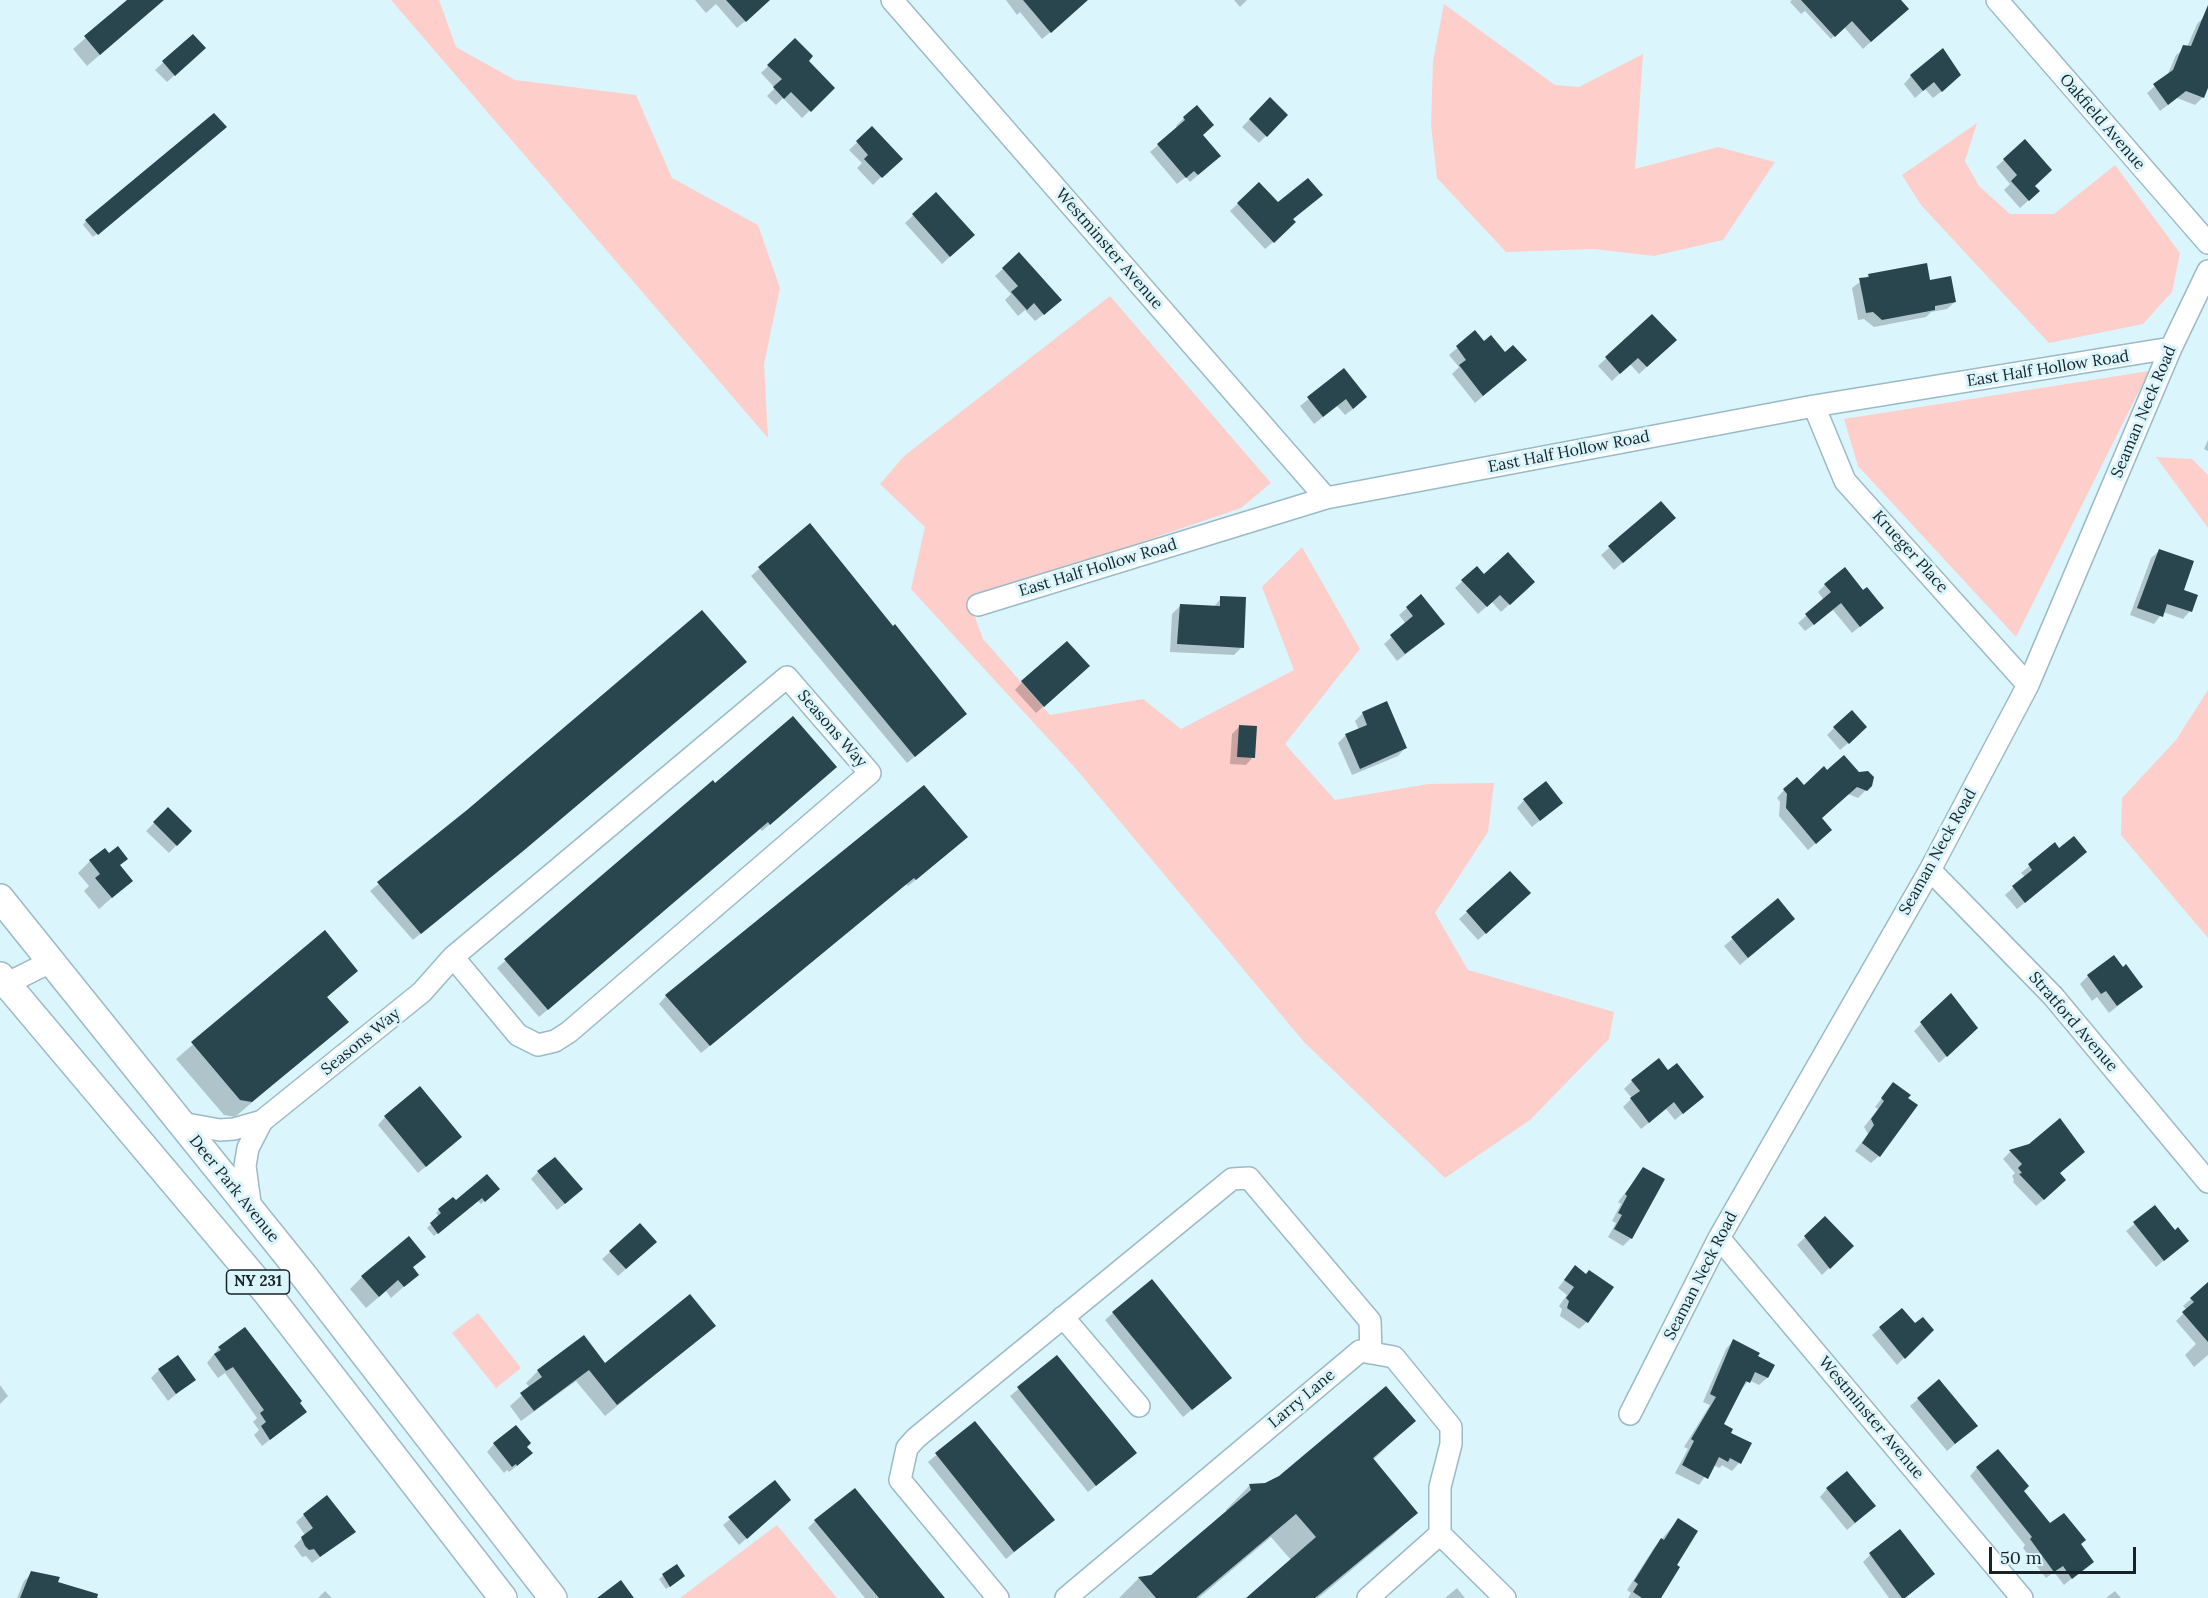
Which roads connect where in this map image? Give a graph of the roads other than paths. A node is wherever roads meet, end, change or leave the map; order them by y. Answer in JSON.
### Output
{"nodes":[{"id":1,"x":892,"y":0,"type":"edge"},
{"id":2,"x":1997,"y":0,"type":"edge"},
{"id":3,"x":2208,"y":243,"type":"edge"},
{"id":4,"x":2208,"y":271,"type":"edge"},
{"id":5,"x":2171,"y":348,"type":"junction"},
{"id":6,"x":1814,"y":406,"type":"junction"},
{"id":7,"x":1326,"y":498,"type":"junction"},
{"id":8,"x":978,"y":605,"type":"dead end"},
{"id":9,"x":2028,"y":685,"type":"junction"},
{"id":10,"x":1930,"y":870,"type":"junction"},
{"id":11,"x":0,"y":898,"type":"edge"},
{"id":12,"x":453,"y":957,"type":"junction"},
{"id":13,"x":50,"y":962,"type":"junction"},
{"id":14,"x":2,"y":982,"type":"edge"},
{"id":15,"x":262,"y":1121,"type":"junction"},
{"id":16,"x":181,"y":1123,"type":"junction"},
{"id":17,"x":2208,"y":1182,"type":"edge"},
{"id":18,"x":251,"y":1211,"type":"junction"},
{"id":19,"x":1719,"y":1238,"type":"junction"},
{"id":20,"x":1063,"y":1317,"type":"junction"},
{"id":21,"x":1371,"y":1353,"type":"junction"},
{"id":22,"x":1139,"y":1406,"type":"dead end"},
{"id":23,"x":1630,"y":1414,"type":"dead end"},
{"id":24,"x":1440,"y":1534,"type":"junction"},
{"id":25,"x":503,"y":1598,"type":"edge"},
{"id":26,"x":553,"y":1598,"type":"edge"},
{"id":27,"x":998,"y":1598,"type":"edge"},
{"id":28,"x":1066,"y":1598,"type":"edge"},
{"id":29,"x":1368,"y":1598,"type":"edge"},
{"id":30,"x":1504,"y":1598,"type":"edge"},
{"id":31,"x":2022,"y":1598,"type":"edge"}],
"edges":[{"from":1,"to":7,"type":"street","name":"Westminster Avenue"},
{"from":2,"to":3,"type":"street","name":"Oakfield Avenue"},
{"from":4,"to":5,"type":"street","name":"Seaman Neck Road"},
{"from":5,"to":6,"type":"street","name":"East Half Hollow Road"},
{"from":5,"to":9,"type":"street","name":"Seaman Neck Road"},
{"from":6,"to":7,"type":"street","name":"East Half Hollow Road"},
{"from":6,"to":9,"type":"street","name":"Krueger Place"},
{"from":7,"to":8,"type":"street","name":"East Half Hollow Road"},
{"from":9,"to":10,"type":"street","name":"Seaman Neck Road"},
{"from":10,"to":17,"type":"street","name":"Stratford Avenue"},
{"from":10,"to":19,"type":"street","name":"Seaman Neck Road"},
{"from":11,"to":13,"type":"main road","name":"Deer Park Avenue","number":"NY 231"},
{"from":12,"to":12,"type":"street","name":"Seasons Way"},
{"from":12,"to":15,"type":"street","name":"Seasons Way"},
{"from":13,"to":14,"type":"street"},
{"from":13,"to":16,"type":"main road","name":"Deer Park Avenue","number":"NY 231"},
{"from":14,"to":25,"type":"main road","number":"NY 231"},
{"from":15,"to":16,"type":"street"},
{"from":15,"to":18,"type":"street"},
{"from":16,"to":18,"type":"main road","name":"Deer Park Avenue","number":"NY 231"},
{"from":18,"to":26,"type":"main road","name":"Deer Park Avenue","number":"NY 231"},
{"from":19,"to":23,"type":"street","name":"Seaman Neck Road"},
{"from":19,"to":31,"type":"street","name":"Westminster Avenue"},
{"from":20,"to":21,"type":"street"},
{"from":20,"to":22,"type":"street"},
{"from":20,"to":27,"type":"street"},
{"from":21,"to":24,"type":"street"},
{"from":21,"to":28,"type":"street","name":"Larry Lane"},
{"from":24,"to":29,"type":"street"},
{"from":24,"to":30,"type":"street"}]}
